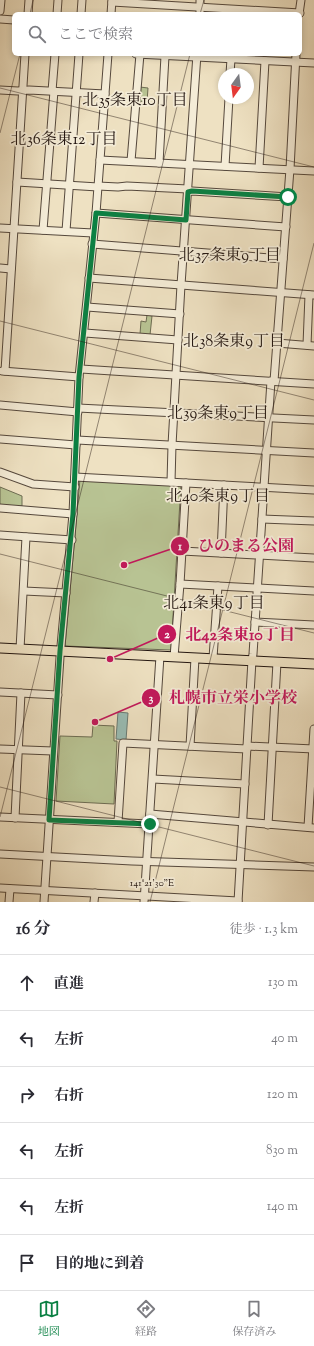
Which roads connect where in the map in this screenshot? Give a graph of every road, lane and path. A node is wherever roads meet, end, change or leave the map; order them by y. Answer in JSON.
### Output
{"nodes":[{"id":1,"x":0,"y":0,"type":"edge"},
{"id":2,"x":29,"y":0,"type":"edge"},
{"id":3,"x":58,"y":0,"type":"edge"},
{"id":4,"x":82,"y":0,"type":"edge"},
{"id":5,"x":301,"y":0,"type":"edge"},
{"id":6,"x":112,"y":1,"type":"edge"},
{"id":7,"x":200,"y":7,"type":"edge"},
{"id":8,"x":0,"y":11,"type":"edge"},
{"id":9,"x":28,"y":12,"type":"edge"},
{"id":10,"x":57,"y":12,"type":"edge"},
{"id":11,"x":82,"y":12,"type":"edge"},
{"id":12,"x":111,"y":12,"type":"edge"},
{"id":13,"x":250,"y":12,"type":"edge"},
{"id":14,"x":300,"y":12,"type":"edge"},
{"id":15,"x":0,"y":19,"type":"edge"},
{"id":16,"x":12,"y":20,"type":"edge"},
{"id":17,"x":25,"y":56,"type":"edge"},
{"id":18,"x":54,"y":56,"type":"edge"},
{"id":19,"x":79,"y":56,"type":"edge"},
{"id":20,"x":108,"y":56,"type":"edge"},
{"id":21,"x":140,"y":56,"type":"edge"},
{"id":22,"x":165,"y":56,"type":"joint"},
{"id":23,"x":197,"y":56,"type":"edge"},
{"id":24,"x":296,"y":56,"type":"edge"},
{"id":25,"x":248,"y":57,"type":"edge"},
{"id":26,"x":231,"y":59,"type":"junction"},
{"id":27,"x":265,"y":61,"type":"junction"},
{"id":28,"x":296,"y":62,"type":"junction"},
{"id":29,"x":314,"y":63,"type":"edge"},
{"id":30,"x":230,"y":68,"type":"edge"},
{"id":31,"x":0,"y":90,"type":"edge"},
{"id":32,"x":22,"y":90,"type":"junction"},
{"id":33,"x":53,"y":91,"type":"junction"},
{"id":34,"x":76,"y":92,"type":"junction"},
{"id":35,"x":105,"y":94,"type":"junction"},
{"id":36,"x":229,"y":104,"type":"edge"},
{"id":37,"x":100,"y":160,"type":"junction"},
{"id":38,"x":131,"y":161,"type":"junction"},
{"id":39,"x":159,"y":163,"type":"junction"},
{"id":40,"x":190,"y":164,"type":"junction"},
{"id":41,"x":225,"y":166,"type":"junction"},
{"id":42,"x":260,"y":168,"type":"junction"},
{"id":43,"x":290,"y":169,"type":"junction"},
{"id":44,"x":314,"y":171,"type":"edge"},
{"id":45,"x":17,"y":182,"type":"junction"},
{"id":46,"x":47,"y":184,"type":"junction"},
{"id":47,"x":70,"y":185,"type":"junction"},
{"id":48,"x":98,"y":186,"type":"junction"},
{"id":49,"x":188,"y":191,"type":"junction"},
{"id":50,"x":288,"y":197,"type":"junction"},
{"id":51,"x":96,"y":213,"type":"junction"},
{"id":52,"x":186,"y":220,"type":"junction"},
{"id":53,"x":0,"y":228,"type":"edge"},
{"id":54,"x":14,"y":228,"type":"junction"},
{"id":55,"x":286,"y":228,"type":"junction"},
{"id":56,"x":43,"y":230,"type":"junction"},
{"id":57,"x":66,"y":231,"type":"junction"},
{"id":58,"x":93,"y":233,"type":"junction"},
{"id":59,"x":92,"y":244,"type":"junction"},
{"id":60,"x":184,"y":251,"type":"junction"},
{"id":61,"x":283,"y":259,"type":"junction"},
{"id":62,"x":0,"y":268,"type":"edge"},
{"id":63,"x":11,"y":269,"type":"junction"},
{"id":64,"x":89,"y":278,"type":"junction"},
{"id":65,"x":182,"y":285,"type":"junction"},
{"id":66,"x":281,"y":292,"type":"junction"},
{"id":67,"x":311,"y":295,"type":"edge"},
{"id":68,"x":87,"y":306,"type":"junction"},
{"id":69,"x":180,"y":314,"type":"junction"},
{"id":70,"x":84,"y":333,"type":"junction"},
{"id":71,"x":178,"y":340,"type":"junction"},
{"id":72,"x":277,"y":343,"type":"junction"},
{"id":73,"x":310,"y":346,"type":"edge"},
{"id":74,"x":2,"y":371,"type":"edge"},
{"id":75,"x":80,"y":373,"type":"junction"},
{"id":76,"x":176,"y":376,"type":"junction"},
{"id":77,"x":272,"y":381,"type":"junction"},
{"id":78,"x":314,"y":384,"type":"edge"},
{"id":79,"x":0,"y":405,"type":"edge"},
{"id":80,"x":78,"y":410,"type":"junction"},
{"id":81,"x":174,"y":412,"type":"junction"},
{"id":82,"x":269,"y":417,"type":"junction"},
{"id":83,"x":314,"y":420,"type":"edge"},
{"id":84,"x":0,"y":439,"type":"edge"},
{"id":85,"x":77,"y":442,"type":"junction"},
{"id":86,"x":172,"y":445,"type":"junction"},
{"id":87,"x":267,"y":451,"type":"junction"},
{"id":88,"x":314,"y":453,"type":"edge"},
{"id":89,"x":0,"y":472,"type":"edge"},
{"id":90,"x":75,"y":477,"type":"junction"},
{"id":91,"x":171,"y":482,"type":"junction"},
{"id":92,"x":186,"y":483,"type":"junction"},
{"id":93,"x":224,"y":485,"type":"junction"},
{"id":94,"x":74,"y":487,"type":"junction"},
{"id":95,"x":264,"y":487,"type":"junction"},
{"id":96,"x":314,"y":490,"type":"edge"},
{"id":97,"x":0,"y":508,"type":"edge"},
{"id":98,"x":73,"y":514,"type":"junction"},
{"id":99,"x":262,"y":519,"type":"junction"},
{"id":100,"x":314,"y":521,"type":"edge"},
{"id":101,"x":0,"y":535,"type":"edge"},
{"id":102,"x":26,"y":537,"type":"junction"},
{"id":103,"x":72,"y":540,"type":"junction"},
{"id":104,"x":182,"y":551,"type":"junction"},
{"id":105,"x":220,"y":553,"type":"junction"},
{"id":106,"x":260,"y":555,"type":"junction"},
{"id":107,"x":314,"y":558,"type":"edge"},
{"id":108,"x":180,"y":584,"type":"junction"},
{"id":109,"x":218,"y":586,"type":"junction"},
{"id":110,"x":258,"y":588,"type":"junction"},
{"id":111,"x":24,"y":590,"type":"junction"},
{"id":112,"x":314,"y":591,"type":"edge"},
{"id":113,"x":66,"y":593,"type":"junction"},
{"id":114,"x":255,"y":622,"type":"junction"},
{"id":115,"x":314,"y":625,"type":"edge"},
{"id":116,"x":0,"y":648,"type":"edge"},
{"id":117,"x":20,"y":649,"type":"junction"},
{"id":118,"x":60,"y":651,"type":"junction"},
{"id":119,"x":160,"y":656,"type":"junction"},
{"id":120,"x":174,"y":657,"type":"junction"},
{"id":121,"x":195,"y":658,"type":"junction"},
{"id":122,"x":213,"y":658,"type":"junction"},
{"id":123,"x":252,"y":660,"type":"junction"},
{"id":124,"x":277,"y":662,"type":"junction"},
{"id":125,"x":314,"y":664,"type":"edge"},
{"id":126,"x":0,"y":692,"type":"edge"},
{"id":127,"x":22,"y":693,"type":"junction"},
{"id":128,"x":58,"y":695,"type":"junction"},
{"id":129,"x":314,"y":729,"type":"edge"},
{"id":130,"x":155,"y":745,"type":"junction"},
{"id":131,"x":190,"y":746,"type":"junction"},
{"id":132,"x":247,"y":747,"type":"junction"},
{"id":133,"x":272,"y":747,"type":"junction"},
{"id":134,"x":0,"y":749,"type":"edge"},
{"id":135,"x":314,"y":749,"type":"edge"},
{"id":136,"x":18,"y":750,"type":"junction"},
{"id":137,"x":53,"y":751,"type":"junction"},
{"id":138,"x":153,"y":778,"type":"junction"},
{"id":139,"x":245,"y":784,"type":"junction"},
{"id":140,"x":150,"y":814,"type":"junction"},
{"id":141,"x":0,"y":817,"type":"edge"},
{"id":142,"x":15,"y":818,"type":"junction"},
{"id":143,"x":49,"y":820,"type":"junction"},
{"id":144,"x":242,"y":821,"type":"junction"},
{"id":145,"x":118,"y":822,"type":"junction"},
{"id":146,"x":150,"y":824,"type":"junction"},
{"id":147,"x":268,"y":825,"type":"junction"},
{"id":148,"x":311,"y":827,"type":"edge"},
{"id":149,"x":0,"y":854,"type":"edge"},
{"id":150,"x":47,"y":857,"type":"junction"},
{"id":151,"x":147,"y":861,"type":"junction"},
{"id":152,"x":239,"y":864,"type":"junction"},
{"id":153,"x":314,"y":867,"type":"edge"},
{"id":154,"x":0,"y":888,"type":"edge"},
{"id":155,"x":10,"y":889,"type":"junction"},
{"id":156,"x":45,"y":890,"type":"junction"},
{"id":157,"x":95,"y":893,"type":"junction"},
{"id":158,"x":144,"y":899,"type":"edge"},
{"id":159,"x":238,"y":901,"type":"edge"},
{"id":160,"x":9,"y":902,"type":"edge"},
{"id":161,"x":44,"y":902,"type":"edge"},
{"id":162,"x":94,"y":902,"type":"edge"}],
"edges":[{"from":1,"to":8,"type":"street"},
{"from":2,"to":9,"type":"street"},
{"from":3,"to":10,"type":"street"},
{"from":4,"to":11,"type":"street"},
{"from":5,"to":14,"type":"street"},
{"from":6,"to":7,"type":"street"},
{"from":6,"to":12,"type":"street"},
{"from":7,"to":13,"type":"street"},
{"from":15,"to":16,"type":"street"},
{"from":17,"to":32,"type":"street"},
{"from":18,"to":33,"type":"street"},
{"from":19,"to":34,"type":"street"},
{"from":20,"to":35,"type":"street"},
{"from":21,"to":38,"type":"street"},
{"from":22,"to":23,"type":"street"},
{"from":22,"to":39,"type":"street"},
{"from":23,"to":26,"type":"street"},
{"from":23,"to":40,"type":"street"},
{"from":24,"to":28,"type":"street"},
{"from":25,"to":26,"type":"street"},
{"from":25,"to":27,"type":"street"},
{"from":26,"to":30,"type":"street"},
{"from":27,"to":28,"type":"street"},
{"from":27,"to":42,"type":"street"},
{"from":28,"to":29,"type":"street"},
{"from":28,"to":43,"type":"street"},
{"from":31,"to":32,"type":"street"},
{"from":32,"to":33,"type":"street"},
{"from":32,"to":45,"type":"street"},
{"from":33,"to":34,"type":"street"},
{"from":33,"to":46,"type":"street"},
{"from":34,"to":35,"type":"street"},
{"from":34,"to":47,"type":"street"},
{"from":35,"to":37,"type":"street"},
{"from":36,"to":41,"type":"street"},
{"from":37,"to":38,"type":"street"},
{"from":37,"to":48,"type":"street"},
{"from":38,"to":39,"type":"street"},
{"from":39,"to":40,"type":"street"},
{"from":40,"to":41,"type":"street"},
{"from":40,"to":49,"type":"street"},
{"from":41,"to":42,"type":"street"},
{"from":42,"to":43,"type":"street"},
{"from":43,"to":44,"type":"street"},
{"from":43,"to":50,"type":"street"},
{"from":45,"to":46,"type":"street"},
{"from":45,"to":54,"type":"street"},
{"from":46,"to":47,"type":"street"},
{"from":46,"to":56,"type":"street"},
{"from":47,"to":48,"type":"street"},
{"from":47,"to":57,"type":"street"},
{"from":48,"to":49,"type":"street"},
{"from":48,"to":51,"type":"street"},
{"from":49,"to":50,"type":"street"},
{"from":49,"to":52,"type":"street"},
{"from":50,"to":55,"type":"street"},
{"from":51,"to":52,"type":"street"},
{"from":51,"to":58,"type":"street"},
{"from":52,"to":55,"type":"street"},
{"from":52,"to":60,"type":"street"},
{"from":53,"to":54,"type":"street"},
{"from":54,"to":56,"type":"street"},
{"from":54,"to":63,"type":"street"},
{"from":55,"to":61,"type":"street"},
{"from":56,"to":57,"type":"street"},
{"from":57,"to":58,"type":"street"},
{"from":58,"to":59,"type":"street"},
{"from":59,"to":60,"type":"street"},
{"from":59,"to":64,"type":"street"},
{"from":60,"to":61,"type":"street"},
{"from":60,"to":65,"type":"street"},
{"from":61,"to":66,"type":"street"},
{"from":62,"to":63,"type":"street"},
{"from":63,"to":74,"type":"street"},
{"from":64,"to":65,"type":"street"},
{"from":64,"to":68,"type":"street"},
{"from":65,"to":66,"type":"street"},
{"from":65,"to":69,"type":"street"},
{"from":66,"to":67,"type":"street"},
{"from":66,"to":72,"type":"street"},
{"from":67,"to":73,"type":"street"},
{"from":68,"to":69,"type":"street"},
{"from":68,"to":70,"type":"street"},
{"from":69,"to":71,"type":"street"},
{"from":70,"to":71,"type":"street"},
{"from":70,"to":75,"type":"street"},
{"from":71,"to":76,"type":"street"},
{"from":72,"to":73,"type":"street"},
{"from":72,"to":77,"type":"street"},
{"from":74,"to":75,"type":"street"},
{"from":75,"to":76,"type":"street"},
{"from":75,"to":80,"type":"street"},
{"from":76,"to":77,"type":"street"},
{"from":76,"to":81,"type":"street"},
{"from":77,"to":78,"type":"street"},
{"from":77,"to":82,"type":"street"},
{"from":79,"to":80,"type":"street"},
{"from":80,"to":81,"type":"street"},
{"from":80,"to":85,"type":"street"},
{"from":81,"to":82,"type":"street"},
{"from":81,"to":86,"type":"street"},
{"from":82,"to":83,"type":"street"},
{"from":82,"to":87,"type":"street"},
{"from":84,"to":85,"type":"street"},
{"from":85,"to":86,"type":"street"},
{"from":85,"to":90,"type":"street"},
{"from":86,"to":87,"type":"street"},
{"from":86,"to":91,"type":"street"},
{"from":87,"to":88,"type":"street"},
{"from":87,"to":95,"type":"street"},
{"from":89,"to":94,"type":"street"},
{"from":90,"to":91,"type":"street"},
{"from":90,"to":94,"type":"street"},
{"from":91,"to":92,"type":"street"},
{"from":92,"to":93,"type":"street"},
{"from":92,"to":104,"type":"street"},
{"from":93,"to":95,"type":"street"},
{"from":93,"to":105,"type":"street"},
{"from":94,"to":98,"type":"street"},
{"from":95,"to":96,"type":"street"},
{"from":95,"to":99,"type":"street"},
{"from":97,"to":98,"type":"street"},
{"from":98,"to":103,"type":"street"},
{"from":99,"to":100,"type":"street"},
{"from":99,"to":106,"type":"street"},
{"from":101,"to":102,"type":"street"},
{"from":102,"to":103,"type":"street"},
{"from":102,"to":111,"type":"street"},
{"from":103,"to":113,"type":"street"},
{"from":104,"to":105,"type":"street"},
{"from":104,"to":108,"type":"street"},
{"from":105,"to":106,"type":"street"},
{"from":106,"to":107,"type":"street"},
{"from":106,"to":110,"type":"street"},
{"from":108,"to":109,"type":"street"},
{"from":108,"to":120,"type":"street"},
{"from":109,"to":110,"type":"street"},
{"from":109,"to":122,"type":"street"},
{"from":110,"to":112,"type":"street"},
{"from":110,"to":114,"type":"street"},
{"from":111,"to":113,"type":"street"},
{"from":111,"to":117,"type":"street"},
{"from":113,"to":118,"type":"street"},
{"from":114,"to":115,"type":"street"},
{"from":114,"to":123,"type":"street"},
{"from":116,"to":117,"type":"main road"},
{"from":117,"to":118,"type":"main road"},
{"from":118,"to":119,"type":"main road"},
{"from":118,"to":128,"type":"street"},
{"from":119,"to":120,"type":"main road"},
{"from":119,"to":130,"type":"street"},
{"from":120,"to":121,"type":"main road"},
{"from":121,"to":122,"type":"main road"},
{"from":121,"to":131,"type":"street"},
{"from":122,"to":123,"type":"main road"},
{"from":123,"to":124,"type":"main road"},
{"from":123,"to":132,"type":"street"},
{"from":124,"to":125,"type":"main road"},
{"from":124,"to":133,"type":"street"},
{"from":126,"to":127,"type":"street"},
{"from":127,"to":128,"type":"street"},
{"from":127,"to":136,"type":"street"},
{"from":128,"to":137,"type":"street"},
{"from":129,"to":135,"type":"street"},
{"from":130,"to":131,"type":"street"},
{"from":130,"to":138,"type":"street"},
{"from":130,"to":145,"type":"street"},
{"from":131,"to":132,"type":"street"},
{"from":132,"to":133,"type":"street"},
{"from":132,"to":139,"type":"street"},
{"from":133,"to":135,"type":"street"},
{"from":133,"to":147,"type":"street"},
{"from":134,"to":136,"type":"street"},
{"from":135,"to":148,"type":"street"},
{"from":136,"to":137,"type":"street"},
{"from":136,"to":142,"type":"street"},
{"from":137,"to":143,"type":"street"},
{"from":138,"to":139,"type":"street"},
{"from":138,"to":140,"type":"street"},
{"from":139,"to":144,"type":"street"},
{"from":140,"to":144,"type":"street"},
{"from":140,"to":146,"type":"street"},
{"from":141,"to":142,"type":"street"},
{"from":142,"to":143,"type":"street"},
{"from":143,"to":145,"type":"street"},
{"from":143,"to":150,"type":"street"},
{"from":144,"to":147,"type":"street"},
{"from":144,"to":152,"type":"street"},
{"from":145,"to":146,"type":"street"},
{"from":146,"to":151,"type":"street"},
{"from":147,"to":148,"type":"street"},
{"from":149,"to":150,"type":"street"},
{"from":150,"to":151,"type":"street"},
{"from":150,"to":156,"type":"street"},
{"from":151,"to":152,"type":"street"},
{"from":151,"to":158,"type":"street"},
{"from":152,"to":153,"type":"street"},
{"from":152,"to":159,"type":"street"},
{"from":154,"to":155,"type":"street"},
{"from":155,"to":156,"type":"street"},
{"from":155,"to":160,"type":"street"},
{"from":156,"to":157,"type":"street"},
{"from":156,"to":161,"type":"street"},
{"from":157,"to":158,"type":"street"},
{"from":157,"to":162,"type":"street"},
{"from":158,"to":159,"type":"street"}]}
